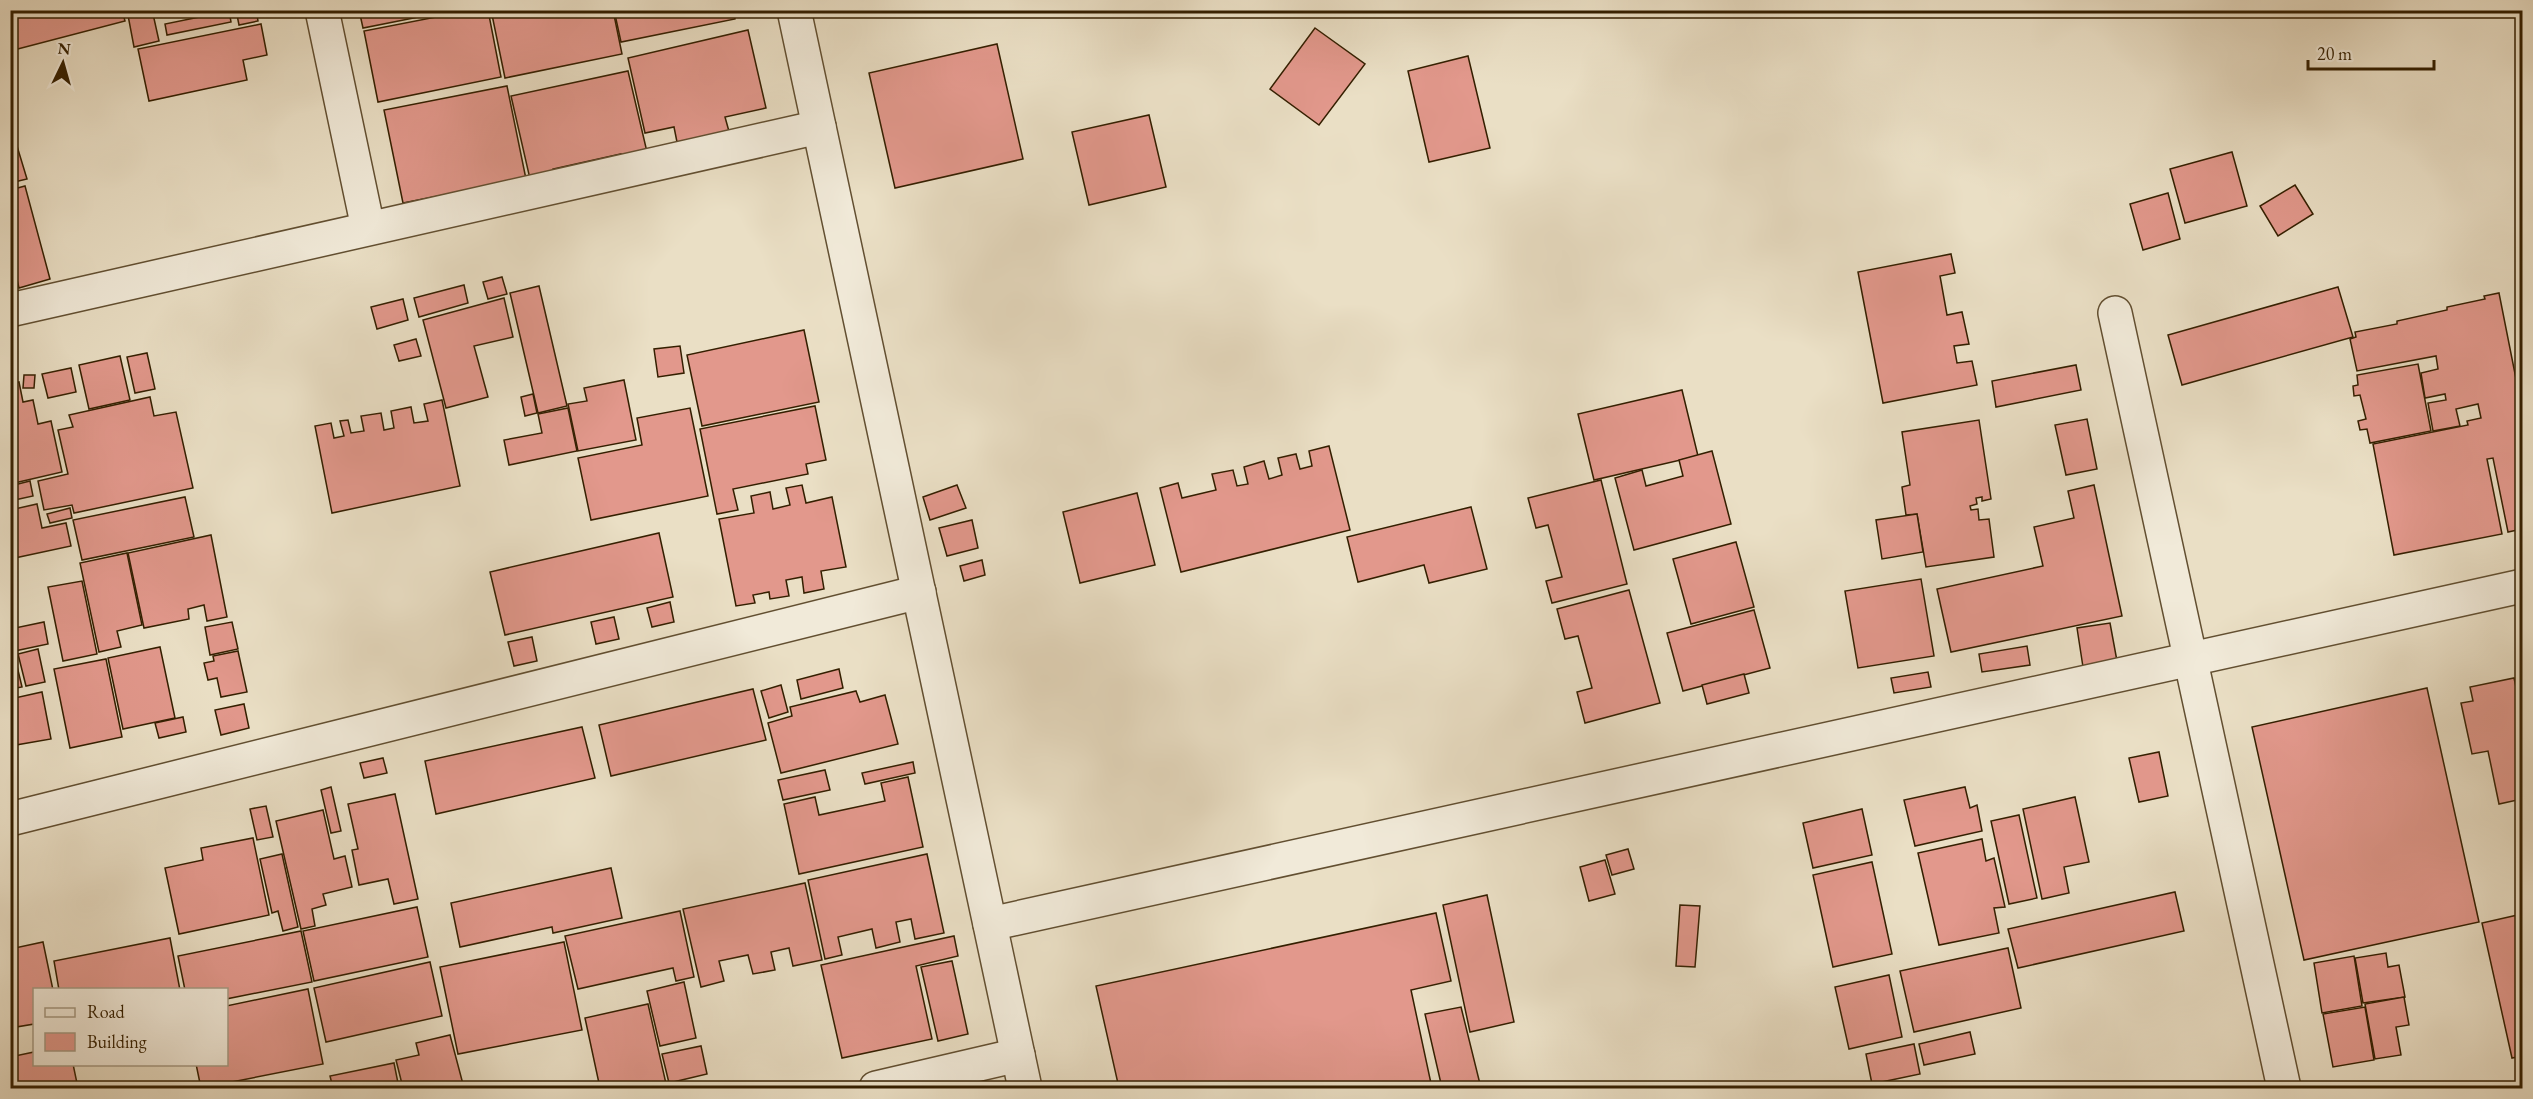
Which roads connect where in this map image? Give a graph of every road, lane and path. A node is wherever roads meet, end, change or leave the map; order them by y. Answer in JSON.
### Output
{"nodes":[{"id":1,"x":322,"y":10,"type":"edge"},
{"id":2,"x":794,"y":10,"type":"edge"},
{"id":3,"x":819,"y":127,"type":"junction"},
{"id":4,"x":368,"y":228,"type":"junction"},
{"id":5,"x":10,"y":310,"type":"edge"},
{"id":6,"x":2115,"y":313,"type":"dead end"},
{"id":7,"x":2523,"y":586,"type":"edge"},
{"id":8,"x":919,"y":592,"type":"junction"},
{"id":9,"x":2191,"y":659,"type":"junction"},
{"id":10,"x":10,"y":819,"type":"edge"},
{"id":11,"x":990,"y":924,"type":"junction"},
{"id":12,"x":1018,"y":1055,"type":"junction"},
{"id":13,"x":876,"y":1089,"type":"edge"},
{"id":14,"x":1025,"y":1089,"type":"edge"},
{"id":15,"x":2284,"y":1089,"type":"edge"}],
"edges":[{"from":1,"to":4,"type":"street"},
{"from":2,"to":3,"type":"street"},
{"from":3,"to":4,"type":"street"},
{"from":3,"to":8,"type":"street"},
{"from":4,"to":5,"type":"street"},
{"from":6,"to":9,"type":"street"},
{"from":7,"to":9,"type":"street"},
{"from":8,"to":10,"type":"street"},
{"from":8,"to":11,"type":"street"},
{"from":9,"to":11,"type":"street"},
{"from":9,"to":15,"type":"street"},
{"from":11,"to":12,"type":"street"},
{"from":12,"to":13,"type":"street"},
{"from":12,"to":14,"type":"street"}]}
